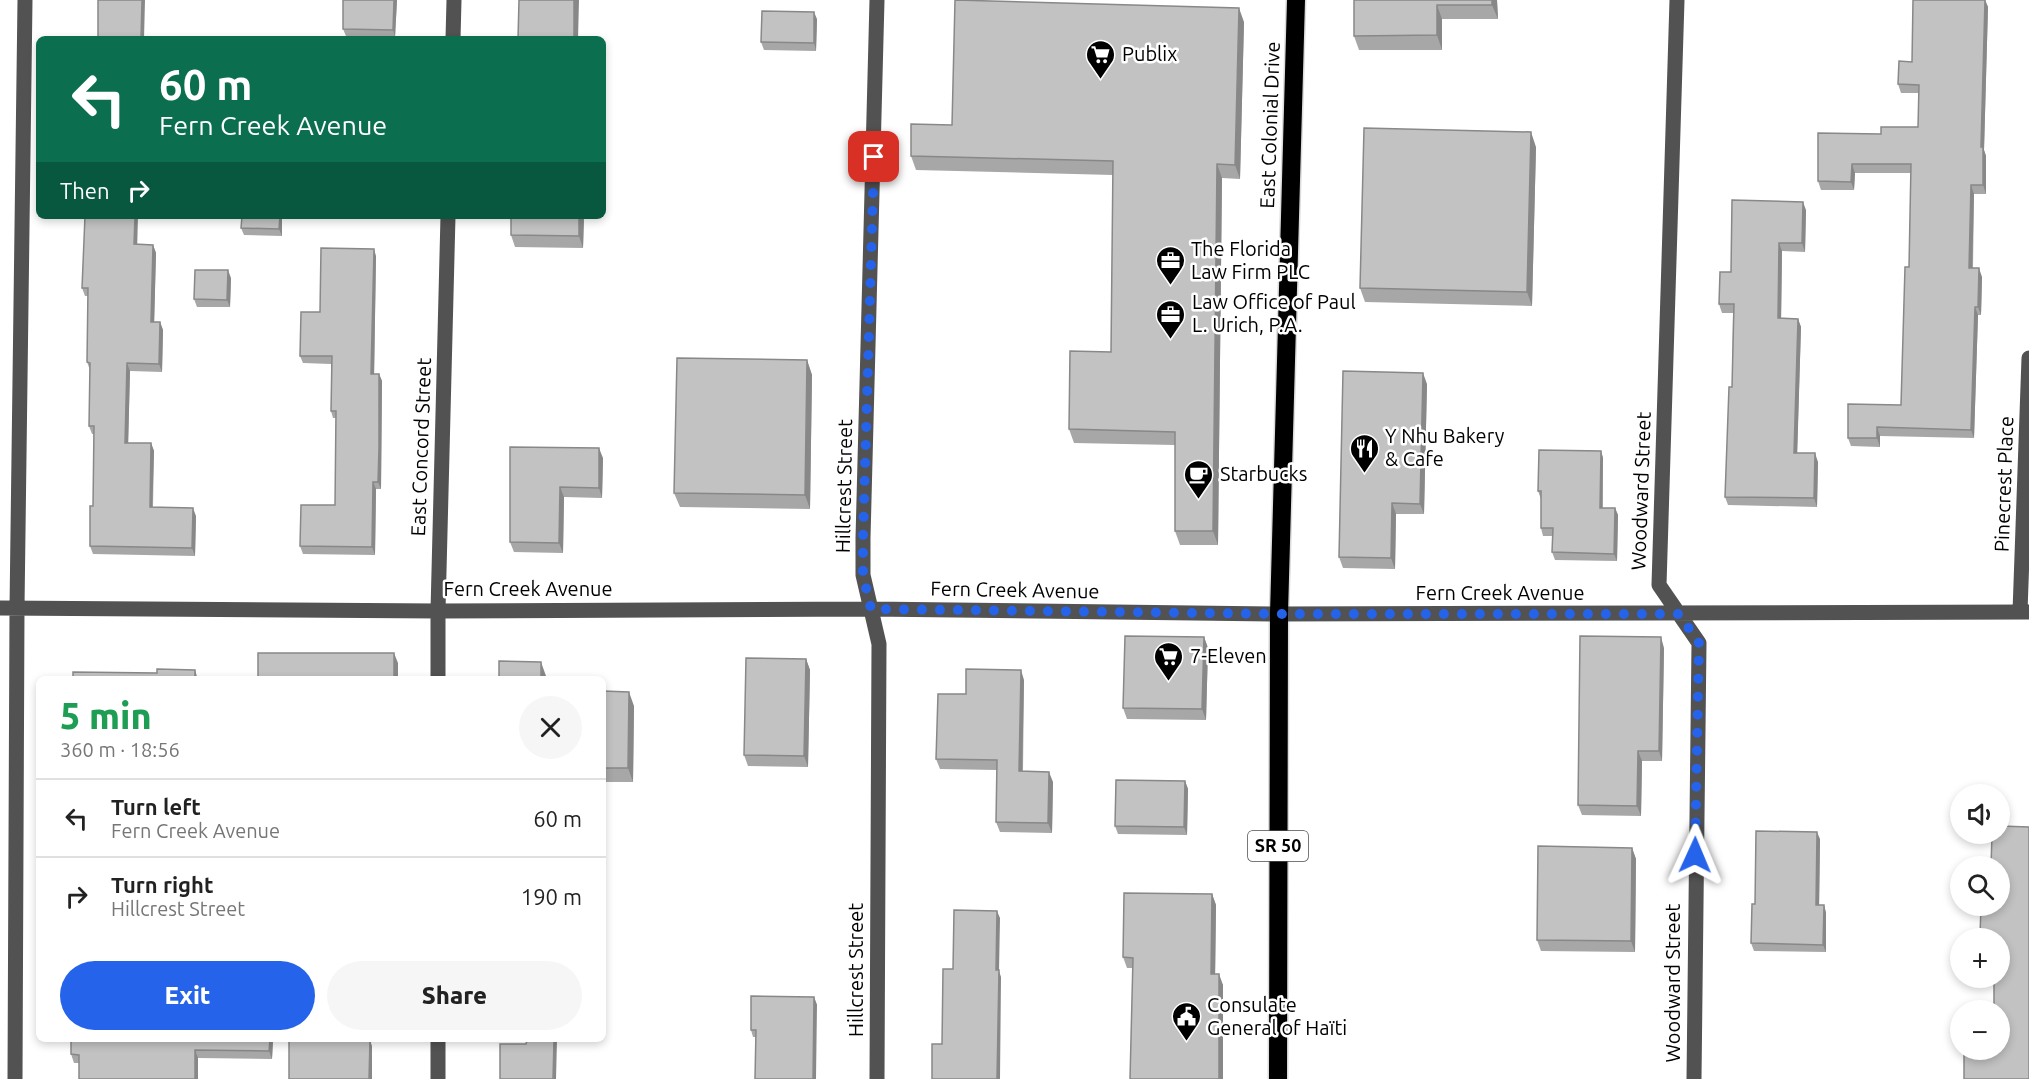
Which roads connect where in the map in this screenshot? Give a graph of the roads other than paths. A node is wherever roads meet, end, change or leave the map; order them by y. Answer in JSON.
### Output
{"nodes":[{"id":1,"x":25,"y":0,"type":"edge"},
{"id":2,"x":454,"y":0,"type":"edge"},
{"id":3,"x":878,"y":0,"type":"edge"},
{"id":4,"x":1296,"y":0,"type":"edge"},
{"id":5,"x":1677,"y":0,"type":"edge"},
{"id":6,"x":453,"y":36,"type":"edge"},
{"id":7,"x":448,"y":219,"type":"edge"},
{"id":8,"x":2029,"y":358,"type":"edge"},
{"id":9,"x":0,"y":608,"type":"edge"},
{"id":10,"x":17,"y":608,"type":"junction"},
{"id":11,"x":871,"y":609,"type":"junction"},
{"id":12,"x":438,"y":611,"type":"junction"},
{"id":13,"x":2025,"y":612,"type":"edge"},
{"id":14,"x":1279,"y":614,"type":"junction"},
{"id":15,"x":1679,"y":614,"type":"junction"},
{"id":16,"x":438,"y":676,"type":"edge"},
{"id":17,"x":438,"y":1042,"type":"edge"},
{"id":18,"x":15,"y":1079,"type":"edge"},
{"id":19,"x":438,"y":1079,"type":"edge"},
{"id":20,"x":877,"y":1079,"type":"edge"},
{"id":21,"x":1278,"y":1079,"type":"edge"},
{"id":22,"x":1694,"y":1079,"type":"edge"}],
"edges":[{"from":1,"to":10,"type":"street"},
{"from":2,"to":6,"type":"street"},
{"from":3,"to":11,"type":"street","name":"Hillcrest Street"},
{"from":4,"to":14,"type":"highway","name":"East Colonial Drive","number":"SR 50"},
{"from":5,"to":15,"type":"street","name":"Woodward Street"},
{"from":7,"to":12,"type":"street","name":"East Concord Street"},
{"from":8,"to":13,"type":"street","name":"Pinecrest Place"},
{"from":9,"to":10,"type":"street","name":"Fern Creek Avenue"},
{"from":10,"to":12,"type":"street","name":"Fern Creek Avenue"},
{"from":10,"to":18,"type":"street"},
{"from":11,"to":12,"type":"street","name":"Fern Creek Avenue"},
{"from":11,"to":14,"type":"street","name":"Fern Creek Avenue"},
{"from":11,"to":20,"type":"street","name":"Hillcrest Street"},
{"from":12,"to":16,"type":"street","name":"East Concord Street"},
{"from":13,"to":15,"type":"street","name":"Fern Creek Avenue"},
{"from":14,"to":15,"type":"street","name":"Fern Creek Avenue"},
{"from":14,"to":21,"type":"highway","name":"East Colonial Drive","number":"SR 50"},
{"from":15,"to":22,"type":"street","name":"Woodward Street"},
{"from":17,"to":19,"type":"street"}]}
